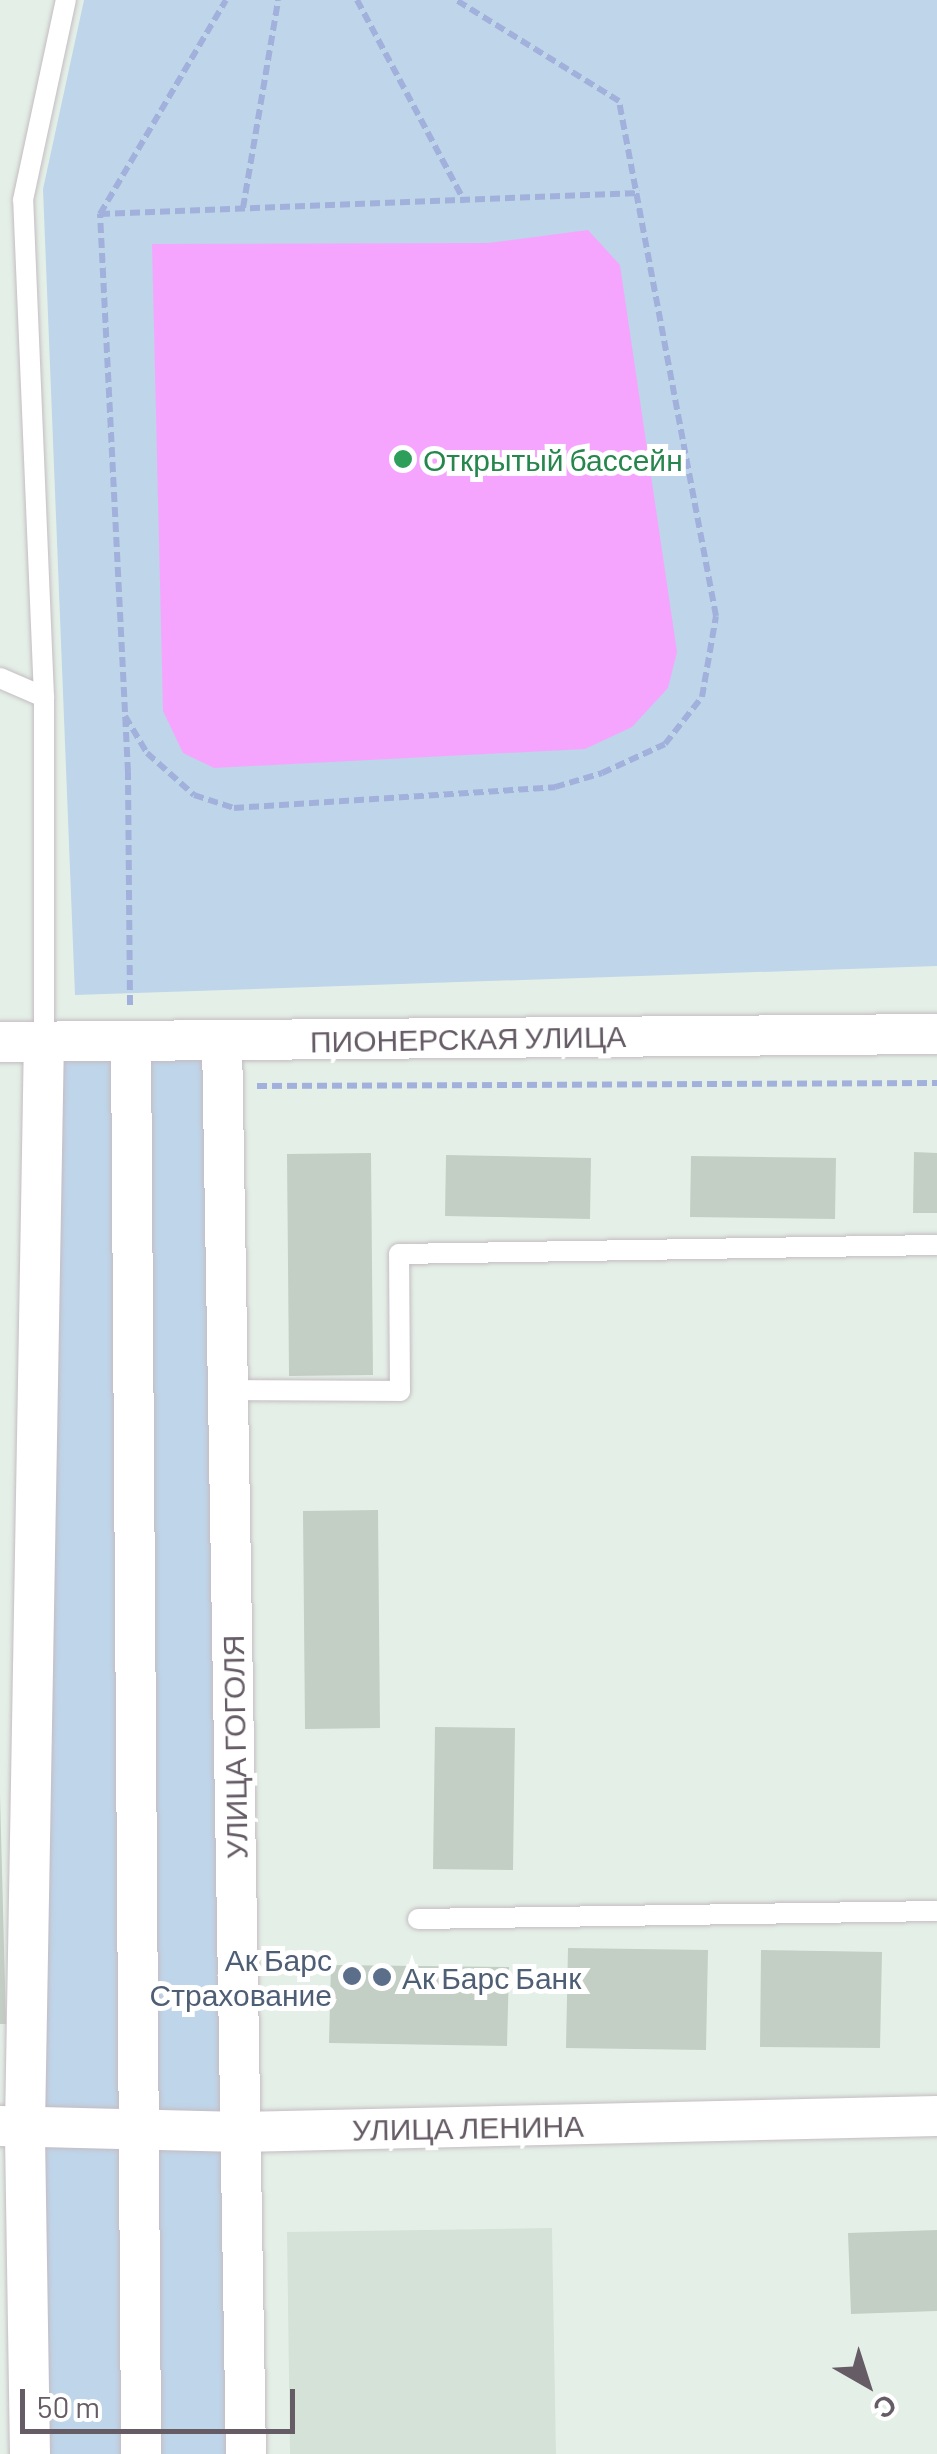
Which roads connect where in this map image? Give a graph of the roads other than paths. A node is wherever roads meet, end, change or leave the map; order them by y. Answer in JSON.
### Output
{"nodes":[{"id":1,"x":66,"y":0,"type":"edge"},
{"id":2,"x":0,"y":678,"type":"edge"},
{"id":3,"x":44,"y":697,"type":"junction"},
{"id":4,"x":937,"y":1034,"type":"edge"},
{"id":5,"x":222,"y":1040,"type":"junction"},
{"id":6,"x":130,"y":1041,"type":"junction"},
{"id":7,"x":0,"y":1042,"type":"edge"},
{"id":8,"x":44,"y":1042,"type":"junction"},
{"id":9,"x":937,"y":1245,"type":"edge"},
{"id":10,"x":227,"y":1390,"type":"junction"},
{"id":11,"x":937,"y":1911,"type":"edge"},
{"id":12,"x":418,"y":1920,"type":"dead end"},
{"id":13,"x":937,"y":2116,"type":"edge"},
{"id":14,"x":12,"y":2126,"type":"edge"},
{"id":15,"x":141,"y":2130,"type":"junction"},
{"id":16,"x":241,"y":2132,"type":"junction"},
{"id":17,"x":30,"y":2454,"type":"edge"},
{"id":18,"x":141,"y":2454,"type":"edge"},
{"id":19,"x":246,"y":2454,"type":"edge"}],
"edges":[{"from":1,"to":3,"type":"lane"},
{"from":2,"to":3,"type":"lane"},
{"from":3,"to":8,"type":"lane"},
{"from":4,"to":5,"type":"street","name":"ПИОНЕРСКАЯ УЛИЦА"},
{"from":5,"to":6,"type":"street","name":"ПИОНЕРСКАЯ УЛИЦА"},
{"from":5,"to":10,"type":"street","name":"УЛИЦА ГОГОЛЯ"},
{"from":6,"to":8,"type":"street","name":"ПИОНЕРСКАЯ УЛИЦА"},
{"from":6,"to":15,"type":"street"},
{"from":7,"to":8,"type":"street","name":"ПИОНЕРСКАЯ УЛИЦА"},
{"from":8,"to":14,"type":"street"},
{"from":9,"to":10,"type":"lane"},
{"from":10,"to":16,"type":"street","name":"УЛИЦА ГОГОЛЯ"},
{"from":11,"to":12,"type":"lane"},
{"from":13,"to":16,"type":"street","name":"УЛИЦА ЛЕНИНА"},
{"from":14,"to":15,"type":"street","name":"УЛИЦА ЛЕНИНА"},
{"from":14,"to":17,"type":"street"},
{"from":15,"to":16,"type":"street","name":"УЛИЦА ЛЕНИНА"},
{"from":15,"to":18,"type":"street"},
{"from":16,"to":19,"type":"street","name":"УЛИЦА ГОГОЛЯ"}]}
